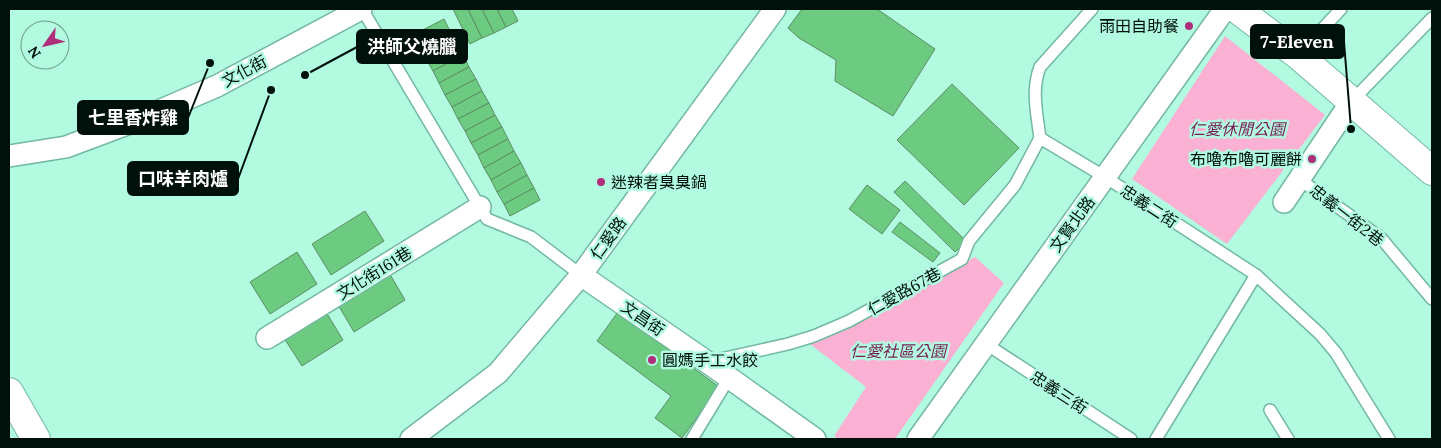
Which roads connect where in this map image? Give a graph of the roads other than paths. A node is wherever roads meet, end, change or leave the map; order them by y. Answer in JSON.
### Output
{"nodes":[{"id":1,"x":361,"y":9,"type":"edge"},
{"id":2,"x":774,"y":9,"type":"edge"},
{"id":3,"x":1092,"y":9,"type":"edge"},
{"id":4,"x":1225,"y":9,"type":"edge"},
{"id":5,"x":1237,"y":9,"type":"edge"},
{"id":6,"x":1341,"y":9,"type":"edge"},
{"id":7,"x":1432,"y":18,"type":"edge"},
{"id":8,"x":1298,"y":56,"type":"junction"},
{"id":9,"x":1351,"y":102,"type":"junction"},
{"id":10,"x":1040,"y":138,"type":"junction"},
{"id":11,"x":9,"y":156,"type":"edge"},
{"id":12,"x":1430,"y":164,"type":"edge"},
{"id":13,"x":1105,"y":177,"type":"junction"},
{"id":14,"x":1300,"y":179,"type":"junction"},
{"id":15,"x":1284,"y":202,"type":"dead end"},
{"id":16,"x":480,"y":207,"type":"junction"},
{"id":17,"x":581,"y":275,"type":"junction"},
{"id":18,"x":1256,"y":275,"type":"junction"},
{"id":19,"x":1432,"y":299,"type":"edge"},
{"id":20,"x":267,"y":338,"type":"dead end"},
{"id":21,"x":986,"y":344,"type":"junction"},
{"id":22,"x":707,"y":362,"type":"junction"},
{"id":23,"x":730,"y":378,"type":"junction"},
{"id":24,"x":9,"y":392,"type":"edge"},
{"id":25,"x":1270,"y":410,"type":"dead end"},
{"id":26,"x":36,"y":439,"type":"edge"},
{"id":27,"x":412,"y":439,"type":"edge"},
{"id":28,"x":692,"y":439,"type":"edge"},
{"id":29,"x":815,"y":439,"type":"edge"},
{"id":30,"x":918,"y":439,"type":"edge"},
{"id":31,"x":1131,"y":439,"type":"edge"},
{"id":32,"x":1156,"y":439,"type":"edge"},
{"id":33,"x":1288,"y":439,"type":"edge"},
{"id":34,"x":1389,"y":439,"type":"edge"}],
"edges":[{"from":1,"to":11,"type":"street","name":"文化街"},
{"from":1,"to":16,"type":"lane","name":"文化街"},
{"from":2,"to":17,"type":"street","name":"仁愛路"},
{"from":3,"to":10,"type":"lane"},
{"from":4,"to":13,"type":"street","name":"文賢北路"},
{"from":5,"to":8,"type":"street"},
{"from":6,"to":8,"type":"lane"},
{"from":7,"to":9,"type":"lane"},
{"from":8,"to":9,"type":"street"},
{"from":9,"to":12,"type":"street"},
{"from":9,"to":14,"type":"street"},
{"from":10,"to":13,"type":"lane","name":"忠義二街"},
{"from":10,"to":22,"type":"lane","name":"仁愛路67巷"},
{"from":13,"to":18,"type":"lane","name":"忠義二街"},
{"from":13,"to":21,"type":"street","name":"文賢北路"},
{"from":14,"to":15,"type":"street"},
{"from":14,"to":19,"type":"lane","name":"忠義一街2巷"},
{"from":16,"to":17,"type":"lane","name":"文化街"},
{"from":16,"to":20,"type":"street","name":"文化街161巷"},
{"from":17,"to":22,"type":"street","name":"文昌街"},
{"from":17,"to":27,"type":"street","name":"仁愛路"},
{"from":18,"to":32,"type":"lane"},
{"from":18,"to":34,"type":"lane","name":"忠義二街"},
{"from":21,"to":30,"type":"street","name":"文賢北路"},
{"from":21,"to":31,"type":"lane","name":"忠義三街"},
{"from":22,"to":23,"type":"street","name":"文昌街"},
{"from":23,"to":28,"type":"lane"},
{"from":23,"to":29,"type":"street"},
{"from":24,"to":26,"type":"street"},
{"from":25,"to":33,"type":"lane"}]}
